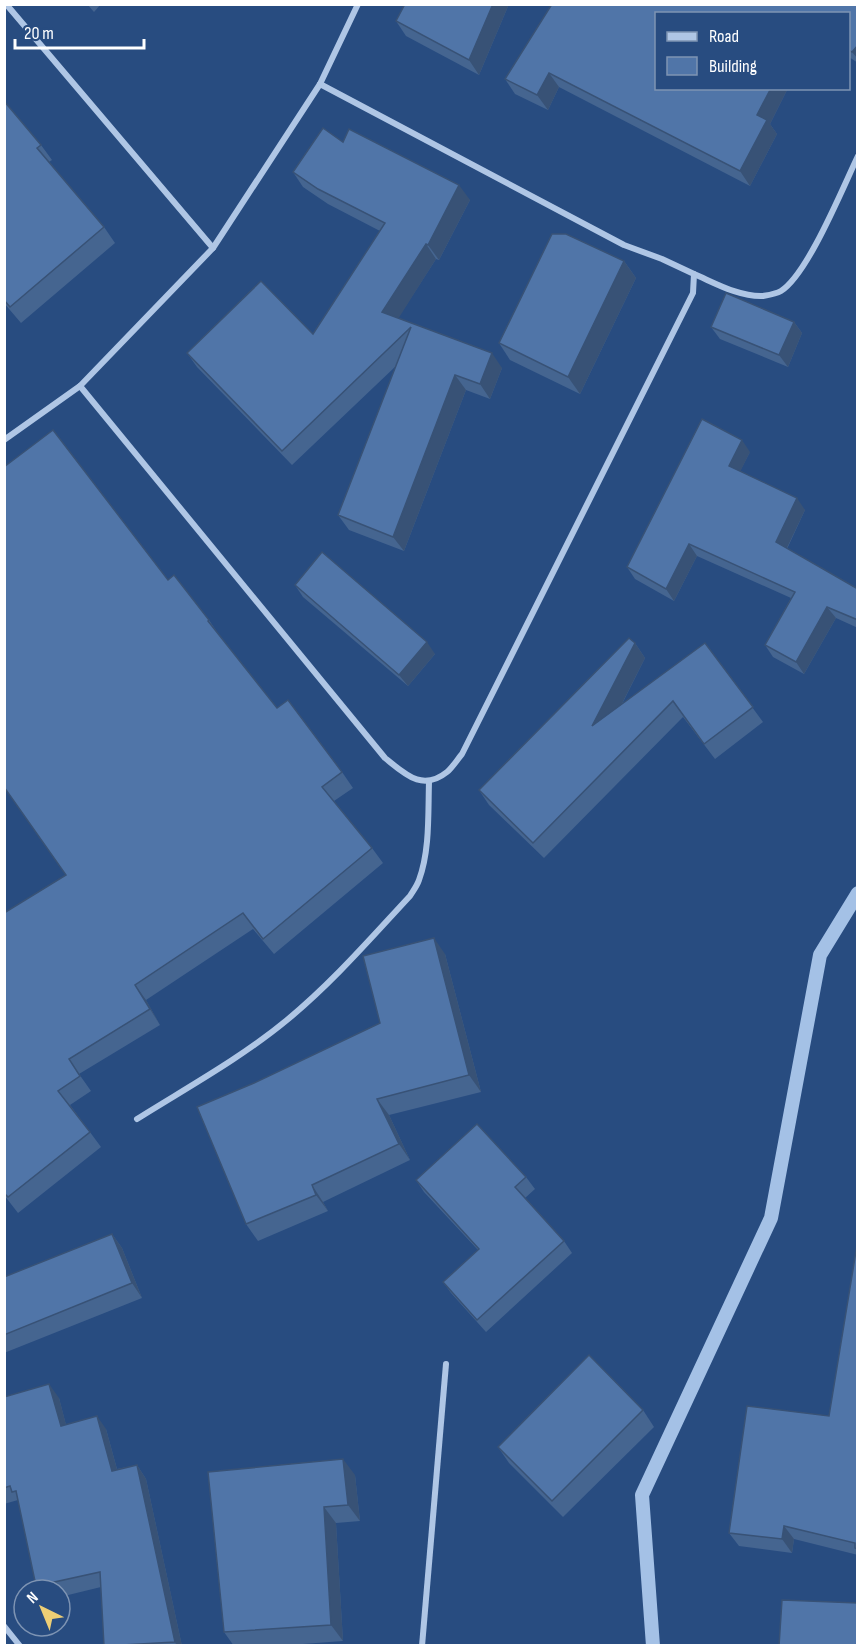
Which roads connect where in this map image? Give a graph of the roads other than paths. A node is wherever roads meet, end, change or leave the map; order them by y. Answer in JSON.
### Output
{"nodes":[{"id":1,"x":6,"y":4,"type":"edge"},
{"id":2,"x":358,"y":4,"type":"edge"},
{"id":3,"x":320,"y":84,"type":"junction"},
{"id":4,"x":858,"y":156,"type":"edge"},
{"id":5,"x":213,"y":248,"type":"junction"},
{"id":6,"x":694,"y":274,"type":"junction"},
{"id":7,"x":80,"y":386,"type":"junction"},
{"id":8,"x":4,"y":440,"type":"edge"},
{"id":9,"x":429,"y":782,"type":"junction"},
{"id":10,"x":137,"y":1119,"type":"dead end"},
{"id":11,"x":446,"y":1364,"type":"dead end"},
{"id":12,"x":4,"y":1626,"type":"edge"},
{"id":13,"x":20,"y":1646,"type":"edge"},
{"id":14,"x":422,"y":1646,"type":"edge"}],
"edges":[{"from":1,"to":5,"type":"street"},
{"from":2,"to":3,"type":"street"},
{"from":3,"to":5,"type":"street"},
{"from":3,"to":6,"type":"street"},
{"from":4,"to":6,"type":"street"},
{"from":5,"to":7,"type":"street"},
{"from":6,"to":9,"type":"street"},
{"from":7,"to":8,"type":"street"},
{"from":7,"to":9,"type":"street"},
{"from":9,"to":10,"type":"street"},
{"from":11,"to":14,"type":"street"},
{"from":12,"to":13,"type":"street"}]}
